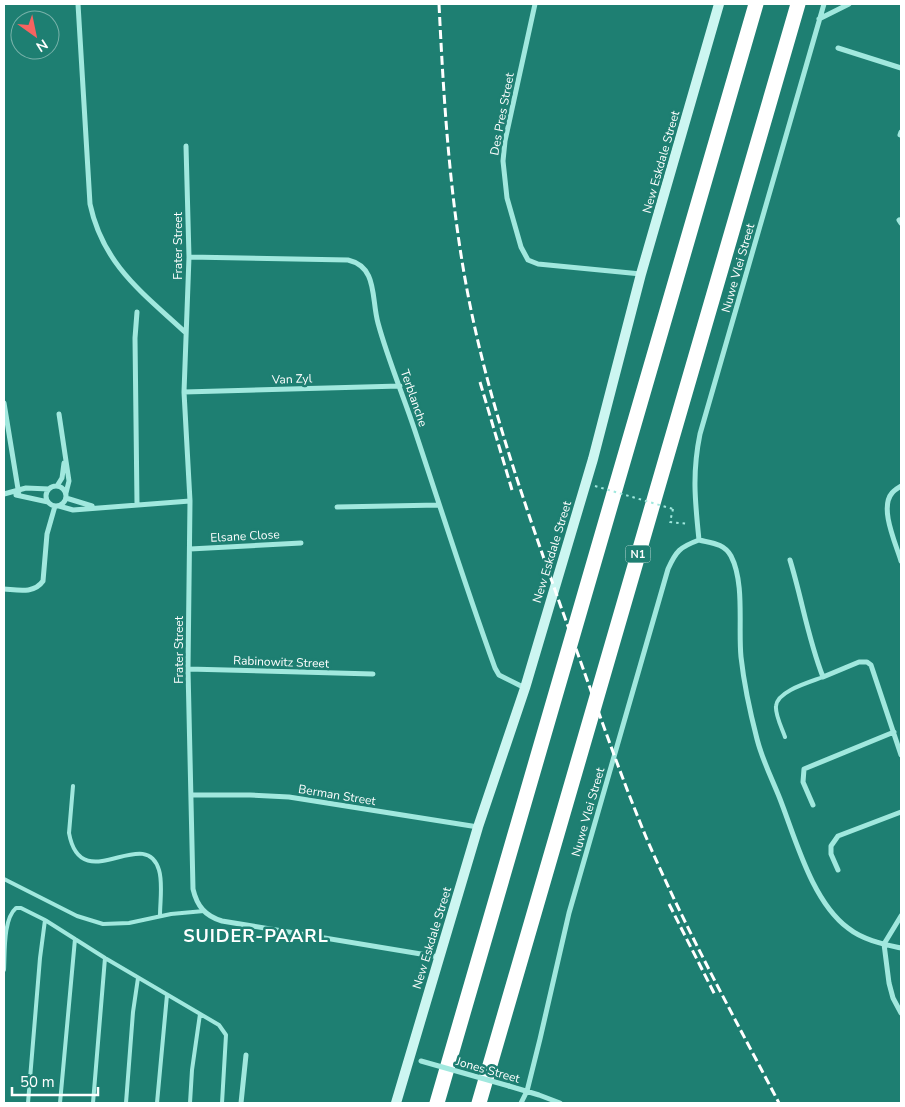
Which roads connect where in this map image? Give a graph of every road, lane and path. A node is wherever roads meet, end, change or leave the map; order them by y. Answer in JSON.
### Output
{"nodes":[{"id":1,"x":78,"y":4,"type":"edge"},
{"id":2,"x":535,"y":4,"type":"edge"},
{"id":3,"x":719,"y":4,"type":"edge"},
{"id":4,"x":756,"y":4,"type":"edge"},
{"id":5,"x":798,"y":4,"type":"edge"},
{"id":6,"x":807,"y":4,"type":"edge"},
{"id":7,"x":824,"y":4,"type":"edge"},
{"id":8,"x":849,"y":4,"type":"edge"},
{"id":9,"x":819,"y":19,"type":"junction"},
{"id":10,"x":838,"y":48,"type":"dead end"},
{"id":11,"x":901,"y":68,"type":"edge"},
{"id":12,"x":186,"y":146,"type":"dead end"},
{"id":13,"x":736,"y":218,"type":"junction"},
{"id":14,"x":189,"y":257,"type":"junction"},
{"id":15,"x":642,"y":274,"type":"junction"},
{"id":16,"x":137,"y":312,"type":"dead end"},
{"id":17,"x":186,"y":333,"type":"junction"},
{"id":18,"x":400,"y":386,"type":"junction"},
{"id":19,"x":184,"y":392,"type":"junction"},
{"id":20,"x":4,"y":403,"type":"edge"},
{"id":21,"x":59,"y":414,"type":"dead end"},
{"id":22,"x":65,"y":460,"type":"junction"},
{"id":23,"x":57,"y":486,"type":"junction"},
{"id":24,"x":595,"y":486,"type":"dead end"},
{"id":25,"x":901,"y":486,"type":"edge"},
{"id":26,"x":49,"y":489,"type":"junction"},
{"id":27,"x":18,"y":493,"type":"junction"},
{"id":28,"x":6,"y":494,"type":"edge"},
{"id":29,"x":66,"y":496,"type":"junction"},
{"id":30,"x":190,"y":501,"type":"junction"},
{"id":31,"x":48,"y":502,"type":"junction"},
{"id":32,"x":137,"y":504,"type":"junction"},
{"id":33,"x":439,"y":505,"type":"junction"},
{"id":34,"x":57,"y":506,"type":"junction"},
{"id":35,"x":94,"y":507,"type":"junction"},
{"id":36,"x":337,"y":507,"type":"dead end"},
{"id":37,"x":689,"y":524,"type":"dead end"},
{"id":38,"x":698,"y":540,"type":"junction"},
{"id":39,"x":301,"y":543,"type":"dead end"},
{"id":40,"x":190,"y":548,"type":"junction"},
{"id":41,"x":790,"y":560,"type":"dead end"},
{"id":42,"x":901,"y":561,"type":"edge"},
{"id":43,"x":4,"y":589,"type":"edge"},
{"id":44,"x":188,"y":669,"type":"junction"},
{"id":45,"x":373,"y":674,"type":"dead end"},
{"id":46,"x":822,"y":677,"type":"junction"},
{"id":47,"x":525,"y":688,"type":"junction"},
{"id":48,"x":894,"y":732,"type":"junction"},
{"id":49,"x":785,"y":737,"type":"dead end"},
{"id":50,"x":901,"y":755,"type":"edge"},
{"id":51,"x":73,"y":786,"type":"dead end"},
{"id":52,"x":191,"y":795,"type":"junction"},
{"id":53,"x":812,"y":805,"type":"dead end"},
{"id":54,"x":901,"y":812,"type":"edge"},
{"id":55,"x":478,"y":827,"type":"junction"},
{"id":56,"x":838,"y":870,"type":"dead end"},
{"id":57,"x":4,"y":879,"type":"edge"},
{"id":58,"x":204,"y":911,"type":"junction"},
{"id":59,"x":160,"y":916,"type":"junction"},
{"id":60,"x":901,"y":916,"type":"edge"},
{"id":61,"x":45,"y":920,"type":"junction"},
{"id":62,"x":74,"y":939,"type":"junction"},
{"id":63,"x":884,"y":944,"type":"junction"},
{"id":64,"x":901,"y":948,"type":"edge"},
{"id":65,"x":439,"y":957,"type":"junction"},
{"id":66,"x":105,"y":958,"type":"junction"},
{"id":67,"x":4,"y":970,"type":"edge"},
{"id":68,"x":138,"y":978,"type":"junction"},
{"id":69,"x":167,"y":995,"type":"junction"},
{"id":70,"x":901,"y":1013,"type":"edge"},
{"id":71,"x":200,"y":1014,"type":"junction"},
{"id":72,"x":246,"y":1055,"type":"dead end"},
{"id":73,"x":409,"y":1058,"type":"junction"},
{"id":74,"x":527,"y":1091,"type":"junction"},
{"id":75,"x":28,"y":1103,"type":"edge"},
{"id":76,"x":60,"y":1103,"type":"edge"},
{"id":77,"x":93,"y":1103,"type":"edge"},
{"id":78,"x":126,"y":1103,"type":"edge"},
{"id":79,"x":157,"y":1103,"type":"edge"},
{"id":80,"x":190,"y":1103,"type":"edge"},
{"id":81,"x":222,"y":1103,"type":"edge"},
{"id":82,"x":241,"y":1103,"type":"edge"},
{"id":83,"x":396,"y":1103,"type":"edge"},
{"id":84,"x":437,"y":1103,"type":"edge"},
{"id":85,"x":479,"y":1103,"type":"edge"},
{"id":86,"x":521,"y":1103,"type":"edge"},
{"id":87,"x":560,"y":1103,"type":"edge"}],
"edges":[{"from":1,"to":17,"type":"street"},
{"from":2,"to":15,"type":"street","name":"Des Pres Street"},
{"from":3,"to":15,"type":"street","name":"New Eskdale Street"},
{"from":4,"to":84,"type":"highway"},
{"from":5,"to":13,"type":"highway","number":"N1"},
{"from":6,"to":13,"type":"highway"},
{"from":7,"to":9,"type":"street","name":"Nuwe Vlei Street"},
{"from":8,"to":9,"type":"street"},
{"from":9,"to":38,"type":"street","name":"Nuwe Vlei Street"},
{"from":10,"to":11,"type":"street"},
{"from":12,"to":14,"type":"street","name":"Frater Street"},
{"from":13,"to":85,"type":"highway","number":"N1"},
{"from":14,"to":17,"type":"street","name":"Frater Street"},
{"from":14,"to":18,"type":"street","name":"Terblanche"},
{"from":15,"to":47,"type":"street","name":"New Eskdale Street"},
{"from":16,"to":32,"type":"street"},
{"from":17,"to":19,"type":"street","name":"Frater Street"},
{"from":18,"to":19,"type":"street","name":"Van Zyl"},
{"from":18,"to":33,"type":"street","name":"Terblanche"},
{"from":19,"to":30,"type":"street","name":"Frater Street"},
{"from":20,"to":27,"type":"street"},
{"from":21,"to":22,"type":"street"},
{"from":22,"to":23,"type":"street"},
{"from":22,"to":29,"type":"street"},
{"from":23,"to":26,"type":"street"},
{"from":23,"to":29,"type":"street"},
{"from":24,"to":37,"type":"path","bridge":true},
{"from":25,"to":42,"type":"street"},
{"from":26,"to":27,"type":"street"},
{"from":26,"to":31,"type":"street"},
{"from":27,"to":28,"type":"street"},
{"from":27,"to":31,"type":"street"},
{"from":29,"to":34,"type":"street"},
{"from":29,"to":35,"type":"street"},
{"from":30,"to":32,"type":"street"},
{"from":30,"to":40,"type":"street","name":"Frater Street"},
{"from":31,"to":34,"type":"street"},
{"from":32,"to":35,"type":"street"},
{"from":33,"to":36,"type":"street"},
{"from":33,"to":47,"type":"street","name":"Terblanche"},
{"from":34,"to":35,"type":"street"},
{"from":34,"to":43,"type":"street"},
{"from":38,"to":63,"type":"street"},
{"from":38,"to":74,"type":"street","name":"Nuwe Vlei Street"},
{"from":39,"to":40,"type":"street","name":"Elsane Close"},
{"from":40,"to":44,"type":"street","name":"Frater Street"},
{"from":41,"to":46,"type":"street"},
{"from":44,"to":45,"type":"street","name":"Rabinowitz Street"},
{"from":44,"to":52,"type":"street","name":"Frater Street"},
{"from":46,"to":48,"type":"street"},
{"from":46,"to":49,"type":"lane"},
{"from":47,"to":55,"type":"street","name":"New Eskdale Street"},
{"from":48,"to":50,"type":"street"},
{"from":48,"to":53,"type":"street"},
{"from":51,"to":59,"type":"lane"},
{"from":52,"to":55,"type":"street","name":"Berman Street"},
{"from":52,"to":58,"type":"street","name":"Frater Street"},
{"from":54,"to":56,"type":"street"},
{"from":55,"to":65,"type":"street","name":"New Eskdale Street"},
{"from":57,"to":59,"type":"lane"},
{"from":58,"to":59,"type":"lane"},
{"from":58,"to":65,"type":"street"},
{"from":60,"to":63,"type":"street"},
{"from":61,"to":62,"type":"lane"},
{"from":61,"to":67,"type":"lane"},
{"from":61,"to":75,"type":"lane"},
{"from":62,"to":66,"type":"lane"},
{"from":62,"to":76,"type":"lane"},
{"from":63,"to":64,"type":"street"},
{"from":63,"to":70,"type":"street"},
{"from":65,"to":73,"type":"street","name":"New Eskdale Street"},
{"from":66,"to":68,"type":"lane"},
{"from":66,"to":77,"type":"lane"},
{"from":68,"to":69,"type":"lane"},
{"from":68,"to":78,"type":"lane"},
{"from":69,"to":71,"type":"lane"},
{"from":69,"to":79,"type":"lane"},
{"from":71,"to":80,"type":"lane"},
{"from":71,"to":81,"type":"lane"},
{"from":72,"to":82,"type":"street"},
{"from":73,"to":74,"type":"street","name":"Jones Street","bridge":true},
{"from":73,"to":83,"type":"street","name":"New Eskdale Street"},
{"from":74,"to":86,"type":"street","name":"Nuwe Vlei Street"},
{"from":74,"to":87,"type":"street","name":"Jones Street"}]}
